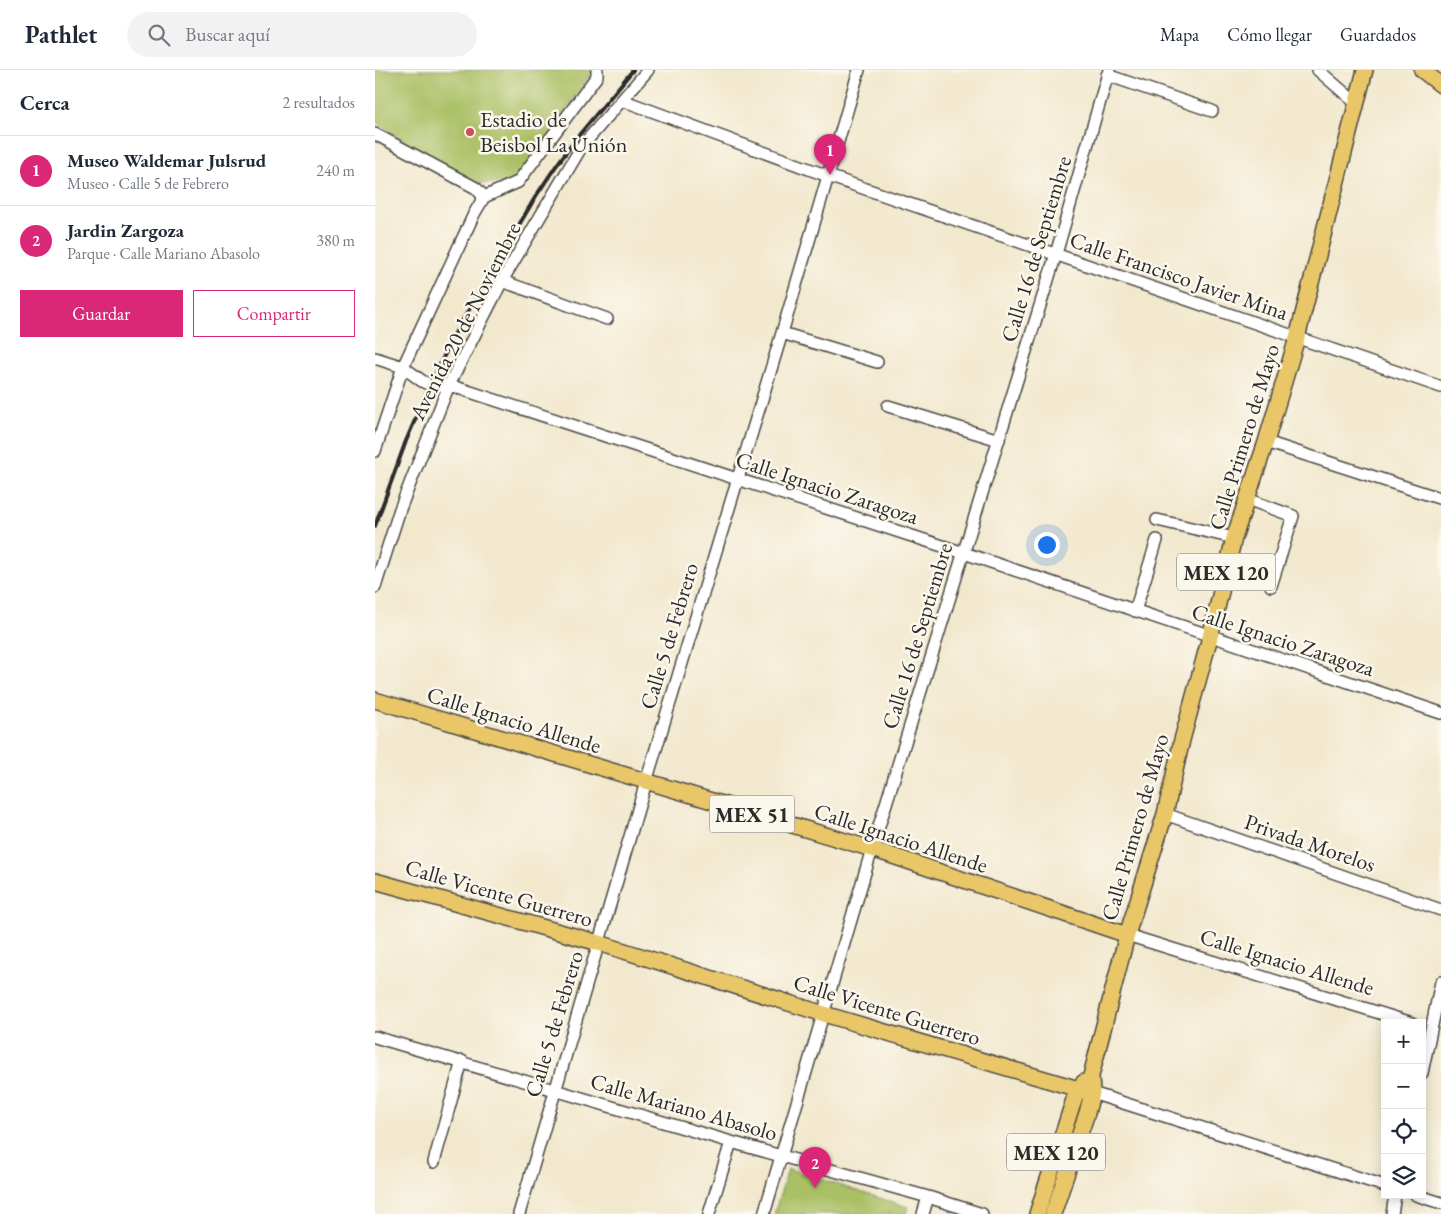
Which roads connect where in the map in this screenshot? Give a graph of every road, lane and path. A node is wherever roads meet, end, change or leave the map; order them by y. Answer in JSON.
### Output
{"nodes":[{"id":1,"x":597,"y":70,"type":"edge"},
{"id":2,"x":648,"y":70,"type":"edge"},
{"id":3,"x":859,"y":70,"type":"edge"},
{"id":4,"x":1318,"y":70,"type":"edge"},
{"id":5,"x":1365,"y":70,"type":"edge"},
{"id":6,"x":1422,"y":70,"type":"edge"},
{"id":7,"x":1108,"y":73,"type":"edge"},
{"id":8,"x":1441,"y":85,"type":"edge"},
{"id":9,"x":622,"y":100,"type":"junction"},
{"id":10,"x":1356,"y":103,"type":"junction"},
{"id":11,"x":1212,"y":111,"type":"dead end"},
{"id":12,"x":375,"y":134,"type":"edge"},
{"id":13,"x":828,"y":176,"type":"junction"},
{"id":14,"x":484,"y":197,"type":"junction"},
{"id":15,"x":1056,"y":254,"type":"junction"},
{"id":16,"x":502,"y":281,"type":"junction"},
{"id":17,"x":607,"y":319,"type":"dead end"},
{"id":18,"x":782,"y":333,"type":"junction"},
{"id":19,"x":1297,"y":338,"type":"junction"},
{"id":20,"x":375,"y":358,"type":"edge"},
{"id":21,"x":877,"y":362,"type":"dead end"},
{"id":22,"x":403,"y":366,"type":"junction"},
{"id":23,"x":449,"y":385,"type":"junction"},
{"id":24,"x":1441,"y":388,"type":"edge"},
{"id":25,"x":887,"y":406,"type":"dead end"},
{"id":26,"x":999,"y":440,"type":"junction"},
{"id":27,"x":1266,"y":442,"type":"junction"},
{"id":28,"x":375,"y":451,"type":"edge"},
{"id":29,"x":737,"y":480,"type":"junction"},
{"id":30,"x":1439,"y":498,"type":"dead end"},
{"id":31,"x":1247,"y":499,"type":"junction"},
{"id":32,"x":1157,"y":520,"type":"dead end"},
{"id":33,"x":1234,"y":538,"type":"junction"},
{"id":34,"x":1157,"y":540,"type":"dead end"},
{"id":35,"x":964,"y":553,"type":"junction"},
{"id":36,"x":1271,"y":586,"type":"dead end"},
{"id":37,"x":375,"y":588,"type":"edge"},
{"id":38,"x":1135,"y":611,"type":"junction"},
{"id":39,"x":1210,"y":637,"type":"junction"},
{"id":40,"x":375,"y":700,"type":"edge"},
{"id":41,"x":1441,"y":713,"type":"edge"},
{"id":42,"x":646,"y":782,"type":"junction"},
{"id":43,"x":1165,"y":814,"type":"junction"},
{"id":44,"x":872,"y":849,"type":"junction"},
{"id":45,"x":375,"y":881,"type":"edge"},
{"id":46,"x":1441,"y":910,"type":"edge"},
{"id":47,"x":1127,"y":935,"type":"junction"},
{"id":48,"x":599,"y":943,"type":"junction"},
{"id":49,"x":1441,"y":982,"type":"edge"},
{"id":50,"x":824,"y":1014,"type":"junction"},
{"id":51,"x":1400,"y":1019,"type":"edge"},
{"id":52,"x":1432,"y":1029,"type":"edge"},
{"id":53,"x":375,"y":1037,"type":"edge"},
{"id":54,"x":462,"y":1061,"type":"junction"},
{"id":55,"x":1424,"y":1064,"type":"edge"},
{"id":56,"x":1091,"y":1076,"type":"junction"},
{"id":57,"x":555,"y":1090,"type":"junction"},
{"id":58,"x":1077,"y":1090,"type":"junction"},
{"id":59,"x":1092,"y":1093,"type":"junction"},
{"id":60,"x":731,"y":1142,"type":"junction"},
{"id":61,"x":781,"y":1156,"type":"junction"},
{"id":62,"x":434,"y":1162,"type":"dead end"},
{"id":63,"x":1381,"y":1185,"type":"edge"},
{"id":64,"x":928,"y":1197,"type":"junction"},
{"id":65,"x":1426,"y":1198,"type":"edge"},
{"id":66,"x":1394,"y":1199,"type":"edge"},
{"id":67,"x":1441,"y":1203,"type":"edge"},
{"id":68,"x":519,"y":1214,"type":"edge"},
{"id":69,"x":709,"y":1214,"type":"edge"},
{"id":70,"x":764,"y":1214,"type":"edge"},
{"id":71,"x":923,"y":1214,"type":"edge"},
{"id":72,"x":982,"y":1214,"type":"edge"},
{"id":73,"x":1037,"y":1214,"type":"edge"},
{"id":74,"x":1053,"y":1214,"type":"edge"},
{"id":75,"x":1391,"y":1214,"type":"edge"}],
"edges":[{"from":1,"to":14,"type":"street","name":"Avenida 20 de Noviembre"},
{"from":2,"to":9,"type":"street","name":"Avenida 20 de Noviembre"},
{"from":3,"to":13,"type":"street","name":"Calle 5 de Febrero"},
{"from":4,"to":10,"type":"street"},
{"from":5,"to":10,"type":"main road","name":"Calle Primero de Mayo","number":"MEX 120"},
{"from":6,"to":8,"type":"main road"},
{"from":7,"to":11,"type":"street"},
{"from":7,"to":15,"type":"street","name":"Calle 16 de Septiembre"},
{"from":9,"to":13,"type":"street","name":"Calle Francisco Javier Mina"},
{"from":9,"to":16,"type":"street","name":"Avenida 20 de Noviembre"},
{"from":10,"to":19,"type":"main road","name":"Calle Primero de Mayo","number":"MEX 120"},
{"from":12,"to":14,"type":"street"},
{"from":13,"to":15,"type":"street","name":"Calle Francisco Javier Mina"},
{"from":13,"to":18,"type":"street","name":"Calle 5 de Febrero"},
{"from":14,"to":22,"type":"street","name":"Avenida 20 de Noviembre"},
{"from":15,"to":19,"type":"street","name":"Calle Francisco Javier Mina"},
{"from":15,"to":26,"type":"street","name":"Calle 16 de Septiembre"},
{"from":16,"to":17,"type":"street"},
{"from":16,"to":23,"type":"street","name":"Avenida 20 de Noviembre"},
{"from":18,"to":21,"type":"street"},
{"from":18,"to":29,"type":"street","name":"Calle 5 de Febrero"},
{"from":19,"to":24,"type":"street","name":"Calle Francisco Javier Mina"},
{"from":19,"to":27,"type":"main road","name":"Calle Primero de Mayo","number":"MEX 120"},
{"from":20,"to":22,"type":"street","name":"Calle Ignacio Zaragoza"},
{"from":22,"to":23,"type":"street","name":"Calle Ignacio Zaragoza"},
{"from":22,"to":28,"type":"street","name":"Avenida 20 de Noviembre"},
{"from":23,"to":29,"type":"street","name":"Calle Ignacio Zaragoza"},
{"from":23,"to":37,"type":"street","name":"Avenida 20 de Noviembre"},
{"from":25,"to":26,"type":"street"},
{"from":26,"to":35,"type":"street","name":"Calle 16 de Septiembre"},
{"from":27,"to":30,"type":"street"},
{"from":27,"to":31,"type":"main road","name":"Calle Primero de Mayo","number":"MEX 120"},
{"from":29,"to":35,"type":"street","name":"Calle Ignacio Zaragoza"},
{"from":29,"to":42,"type":"street","name":"Calle 5 de Febrero"},
{"from":31,"to":33,"type":"main road","name":"Calle Primero de Mayo","number":"MEX 120"},
{"from":31,"to":36,"type":"street"},
{"from":32,"to":33,"type":"street"},
{"from":33,"to":39,"type":"main road","name":"Calle Primero de Mayo","number":"MEX 120"},
{"from":34,"to":38,"type":"street"},
{"from":35,"to":38,"type":"street","name":"Calle Ignacio Zaragoza"},
{"from":35,"to":44,"type":"street","name":"Calle 16 de Septiembre"},
{"from":38,"to":39,"type":"street","name":"Calle Ignacio Zaragoza"},
{"from":39,"to":41,"type":"street","name":"Calle Ignacio Zaragoza"},
{"from":39,"to":43,"type":"main road","name":"Calle Primero de Mayo","number":"MEX 120"},
{"from":40,"to":42,"type":"main road","name":"Calle Ignacio Allende","number":"MEX 51"},
{"from":42,"to":44,"type":"main road","name":"Calle Ignacio Allende","number":"MEX 51"},
{"from":42,"to":48,"type":"street","name":"Calle 5 de Febrero"},
{"from":43,"to":46,"type":"street","name":"Privada Morelos"},
{"from":43,"to":47,"type":"main road","name":"Calle Primero de Mayo","number":"MEX 120"},
{"from":44,"to":47,"type":"main road","name":"Calle Ignacio Allende","number":"MEX 51"},
{"from":44,"to":50,"type":"street","name":"Calle 16 de Septiembre"},
{"from":45,"to":48,"type":"main road","name":"Calle Vicente Guerrero"},
{"from":47,"to":51,"type":"street","name":"Calle Ignacio Allende"},
{"from":47,"to":56,"type":"main road","name":"Calle Primero de Mayo","number":"MEX 120"},
{"from":48,"to":50,"type":"main road","name":"Calle Vicente Guerrero"},
{"from":48,"to":57,"type":"street","name":"Calle 5 de Febrero"},
{"from":49,"to":52,"type":"street"},
{"from":50,"to":58,"type":"main road","name":"Calle Vicente Guerrero"},
{"from":50,"to":61,"type":"street","name":"Calle 16 de Septiembre"},
{"from":52,"to":55,"type":"street"},
{"from":53,"to":54,"type":"street","name":"Calle Mariano Abasolo"},
{"from":54,"to":57,"type":"street","name":"Calle Mariano Abasolo"},
{"from":54,"to":62,"type":"street"},
{"from":56,"to":58,"type":"main road","number":"MEX 120"},
{"from":56,"to":59,"type":"main road","name":"Calle Primero de Mayo","number":"MEX 120"},
{"from":57,"to":60,"type":"street","name":"Calle Mariano Abasolo"},
{"from":57,"to":68,"type":"street","name":"Calle 5 de Febrero"},
{"from":58,"to":59,"type":"main road","name":"Calle Vicente Guerrero"},
{"from":58,"to":73,"type":"main road","number":"MEX 120"},
{"from":59,"to":63,"type":"street","name":"Calle Vicente Guerrero"},
{"from":59,"to":74,"type":"main road","name":"Calle Primero de Mayo","number":"MEX 120"},
{"from":60,"to":61,"type":"street","name":"Calle Mariano Abasolo"},
{"from":60,"to":69,"type":"street"},
{"from":61,"to":64,"type":"street","name":"Calle Mariano Abasolo"},
{"from":61,"to":70,"type":"street","name":"Calle 16 de Septiembre"},
{"from":64,"to":71,"type":"street"},
{"from":64,"to":72,"type":"street","name":"Calle Mariano Abasolo"},
{"from":65,"to":67,"type":"street"},
{"from":66,"to":75,"type":"street"}]}
